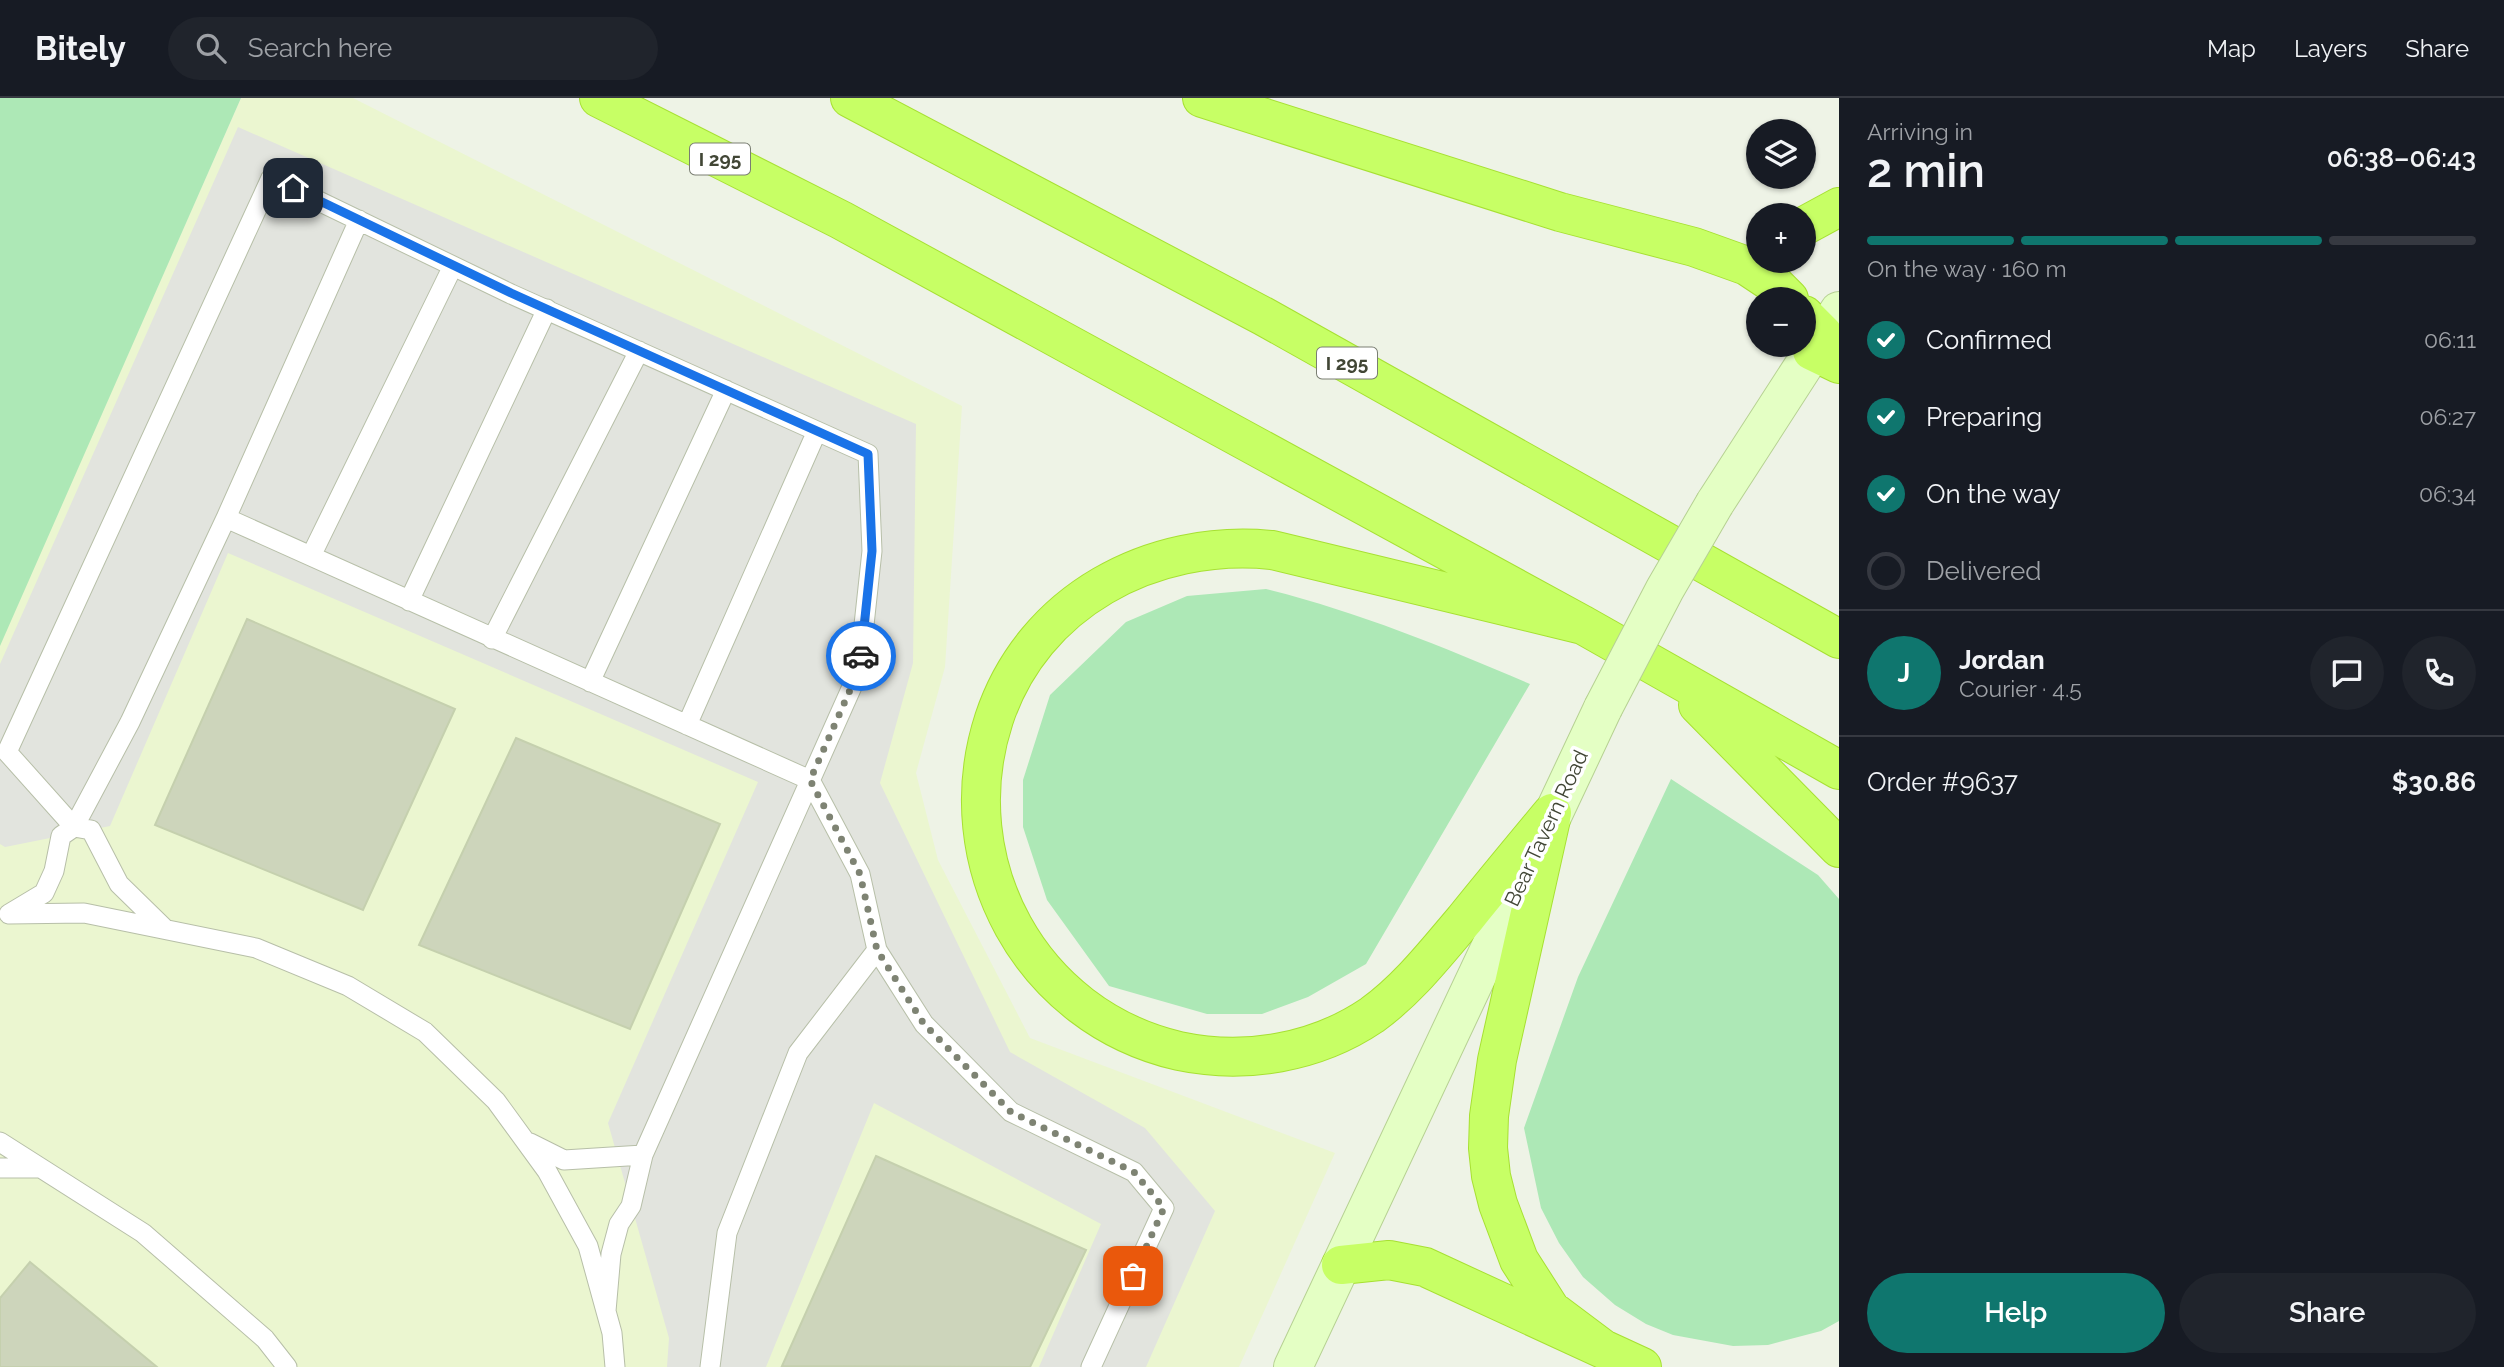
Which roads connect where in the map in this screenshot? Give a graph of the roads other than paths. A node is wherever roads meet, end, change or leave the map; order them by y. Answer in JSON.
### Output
{"nodes":[{"id":1,"x":599,"y":98,"type":"edge"},
{"id":2,"x":850,"y":98,"type":"edge"},
{"id":3,"x":1202,"y":98,"type":"edge"},
{"id":4,"x":1839,"y":206,"type":"edge"},
{"id":5,"x":1816,"y":219,"type":"edge"},
{"id":6,"x":359,"y":220,"type":"junction"},
{"id":7,"x":1746,"y":241,"type":"edge"},
{"id":8,"x":1694,"y":247,"type":"junction"},
{"id":9,"x":453,"y":265,"type":"junction"},
{"id":10,"x":1777,"y":287,"type":"edge"},
{"id":11,"x":547,"y":309,"type":"junction"},
{"id":12,"x":1824,"y":335,"type":"edge"},
{"id":13,"x":639,"y":351,"type":"junction"},
{"id":14,"x":726,"y":390,"type":"junction"},
{"id":15,"x":817,"y":431,"type":"junction"},
{"id":16,"x":226,"y":518,"type":"junction"},
{"id":17,"x":311,"y":556,"type":"junction"},
{"id":18,"x":409,"y":601,"type":"junction"},
{"id":19,"x":1583,"y":625,"type":"junction"},
{"id":20,"x":492,"y":639,"type":"junction"},
{"id":21,"x":1839,"y":639,"type":"edge"},
{"id":22,"x":1664,"y":671,"type":"junction"},
{"id":23,"x":590,"y":682,"type":"junction"},
{"id":24,"x":687,"y":725,"type":"junction"},
{"id":25,"x":1839,"y":770,"type":"edge"},
{"id":26,"x":810,"y":780,"type":"junction"},
{"id":27,"x":1552,"y":813,"type":"junction"},
{"id":28,"x":74,"y":827,"type":"junction"},
{"id":29,"x":1839,"y":848,"type":"edge"},
{"id":30,"x":4,"y":915,"type":"edge"},
{"id":31,"x":163,"y":927,"type":"junction"},
{"id":32,"x":877,"y":950,"type":"junction"},
{"id":33,"x":0,"y":1142,"type":"edge"},
{"id":34,"x":526,"y":1142,"type":"junction"},
{"id":35,"x":643,"y":1155,"type":"junction"},
{"id":36,"x":0,"y":1168,"type":"edge"},
{"id":37,"x":40,"y":1168,"type":"junction"},
{"id":38,"x":1341,"y":1265,"type":"junction"},
{"id":39,"x":606,"y":1311,"type":"junction"},
{"id":40,"x":1603,"y":1349,"type":"junction"},
{"id":41,"x":716,"y":1365,"type":"edge"},
{"id":42,"x":286,"y":1367,"type":"edge"},
{"id":43,"x":615,"y":1367,"type":"edge"},
{"id":44,"x":1091,"y":1367,"type":"edge"},
{"id":45,"x":1293,"y":1367,"type":"edge"},
{"id":46,"x":1642,"y":1367,"type":"edge"}],
"edges":[{"from":1,"to":19,"type":"highway","number":"I 295"},
{"from":2,"to":21,"type":"highway","number":"I 295"},
{"from":3,"to":8,"type":"highway"},
{"from":4,"to":5,"type":"highway"},
{"from":6,"to":9,"type":"lane"},
{"from":6,"to":16,"type":"lane"},
{"from":6,"to":28,"type":"lane"},
{"from":7,"to":8,"type":"highway"},
{"from":8,"to":10,"type":"highway"},
{"from":9,"to":11,"type":"lane"},
{"from":9,"to":17,"type":"lane"},
{"from":11,"to":13,"type":"lane"},
{"from":11,"to":18,"type":"lane"},
{"from":12,"to":27,"type":"street","name":"Bear Tavern Road","bridge":true},
{"from":13,"to":14,"type":"lane"},
{"from":13,"to":20,"type":"lane"},
{"from":14,"to":15,"type":"lane"},
{"from":14,"to":23,"type":"lane"},
{"from":15,"to":24,"type":"lane"},
{"from":15,"to":26,"type":"lane"},
{"from":16,"to":17,"type":"lane"},
{"from":16,"to":28,"type":"lane"},
{"from":17,"to":18,"type":"lane"},
{"from":18,"to":20,"type":"lane"},
{"from":19,"to":22,"type":"highway","number":"I 295"},
{"from":19,"to":27,"type":"highway"},
{"from":20,"to":23,"type":"lane"},
{"from":22,"to":25,"type":"highway","number":"I 295"},
{"from":22,"to":29,"type":"highway"},
{"from":23,"to":24,"type":"lane"},
{"from":24,"to":26,"type":"lane"},
{"from":26,"to":32,"type":"lane"},
{"from":26,"to":35,"type":"lane"},
{"from":27,"to":38,"type":"street","name":"Bear Tavern Road"},
{"from":27,"to":40,"type":"highway"},
{"from":28,"to":30,"type":"lane"},
{"from":28,"to":31,"type":"lane"},
{"from":30,"to":31,"type":"lane"},
{"from":31,"to":34,"type":"lane"},
{"from":32,"to":41,"type":"lane"},
{"from":32,"to":44,"type":"lane"},
{"from":33,"to":37,"type":"lane"},
{"from":34,"to":35,"type":"lane"},
{"from":34,"to":39,"type":"lane"},
{"from":35,"to":39,"type":"lane"},
{"from":36,"to":37,"type":"lane"},
{"from":37,"to":42,"type":"lane"},
{"from":38,"to":40,"type":"highway"},
{"from":38,"to":45,"type":"street","name":"Bear Tavern Road"},
{"from":39,"to":43,"type":"lane"},
{"from":40,"to":46,"type":"highway"}]}
